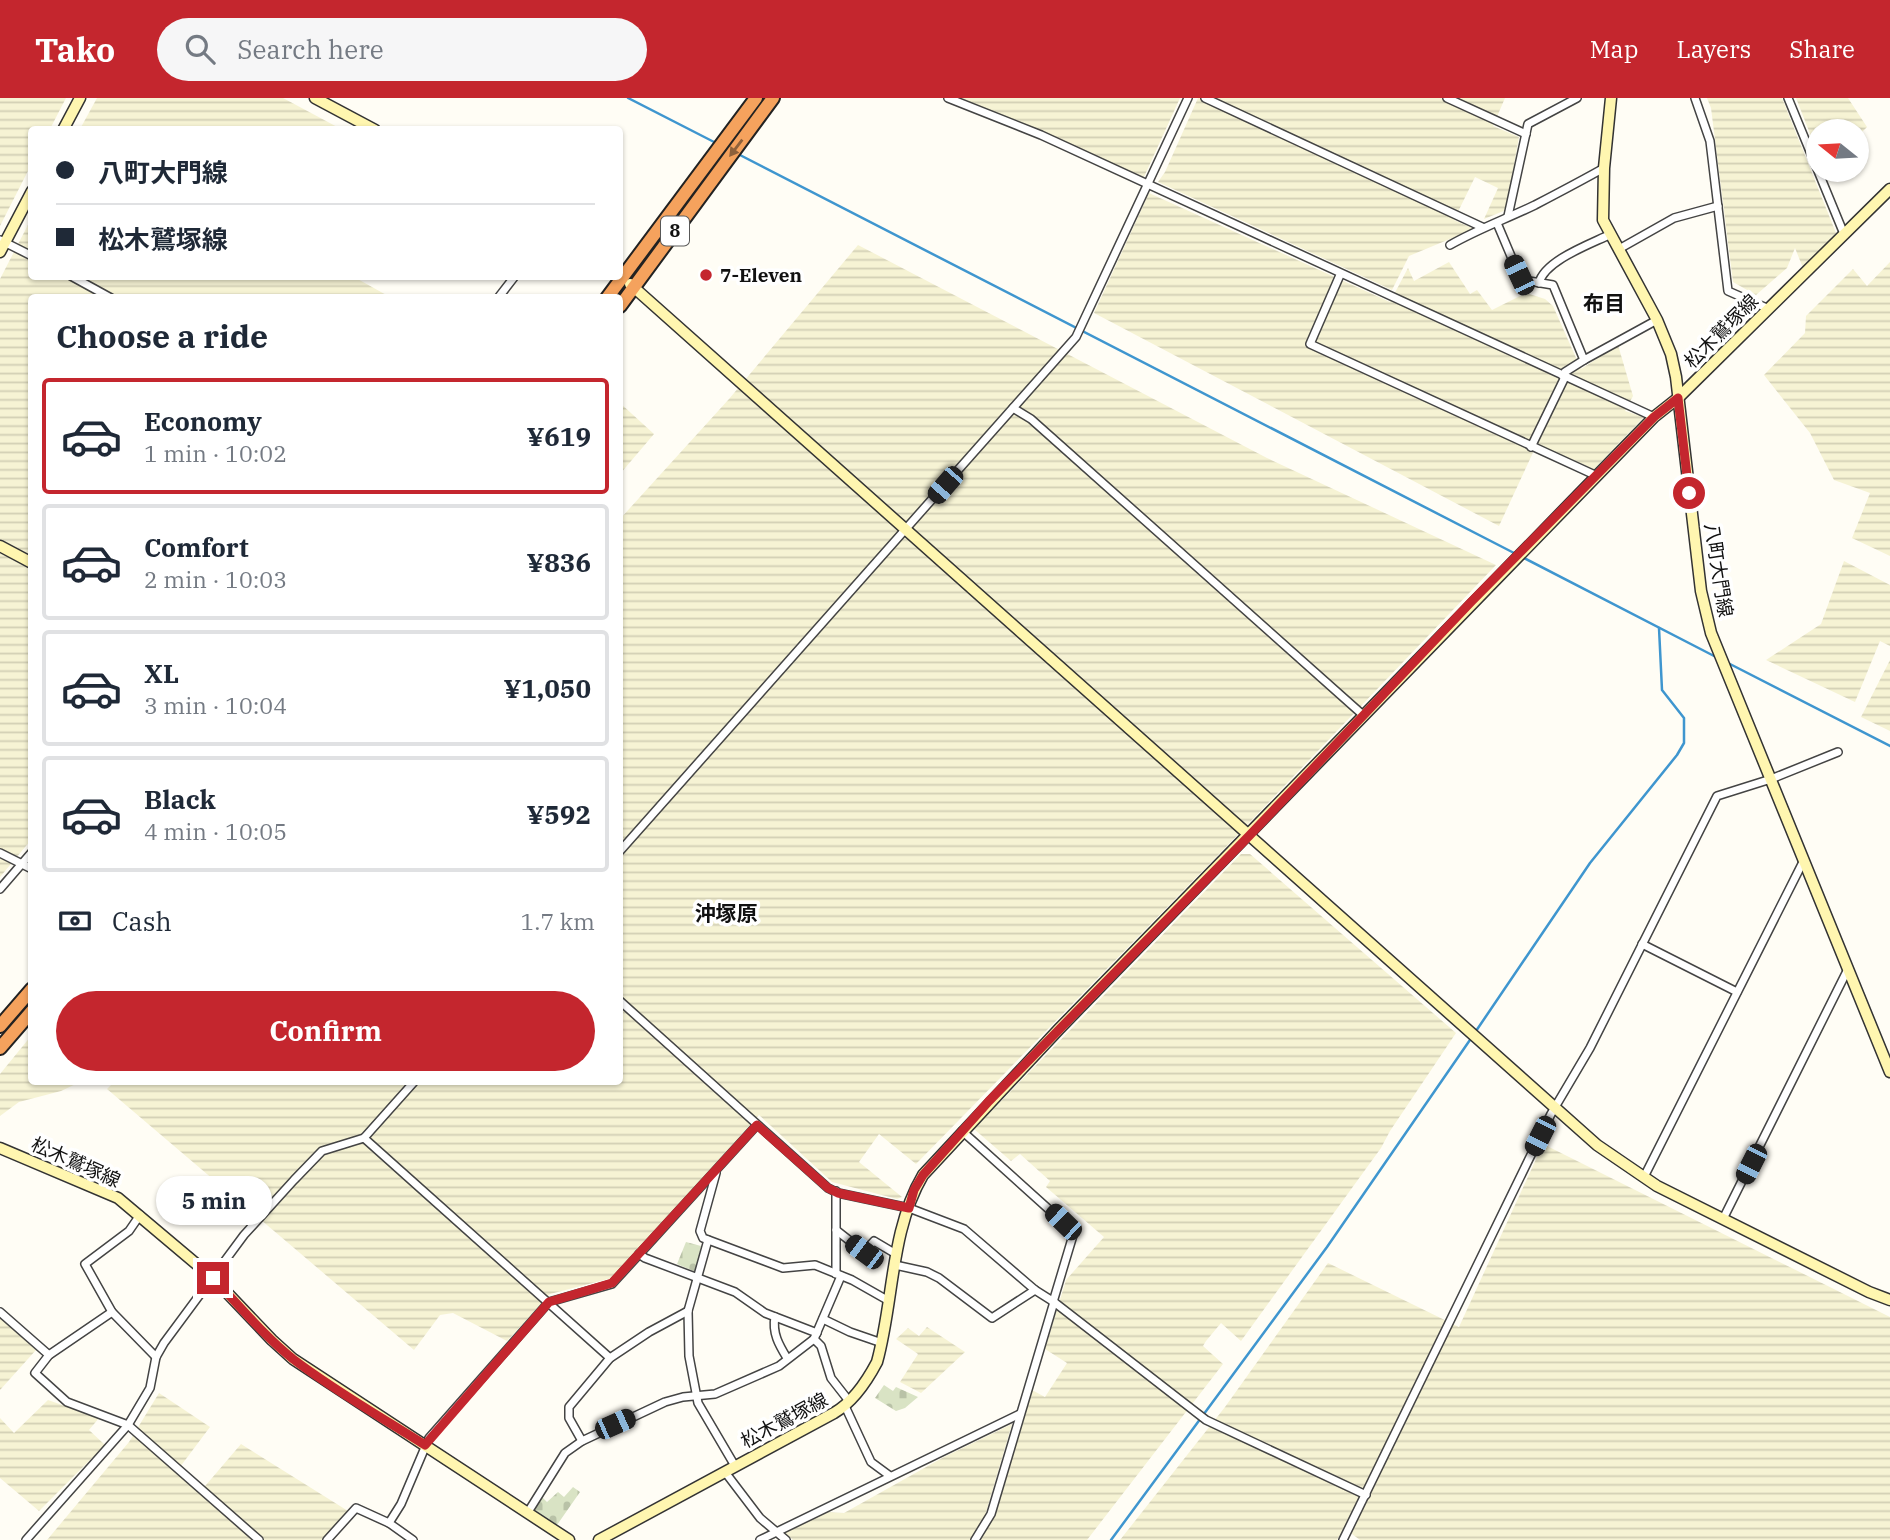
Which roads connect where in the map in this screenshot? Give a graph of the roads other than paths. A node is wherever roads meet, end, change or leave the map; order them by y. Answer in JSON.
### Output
{"nodes":[{"id":1,"x":80,"y":98,"type":"edge"},
{"id":2,"x":315,"y":98,"type":"edge"},
{"id":3,"x":756,"y":98,"type":"edge"},
{"id":4,"x":773,"y":98,"type":"edge"},
{"id":5,"x":948,"y":98,"type":"edge"},
{"id":6,"x":1188,"y":98,"type":"edge"},
{"id":7,"x":1205,"y":98,"type":"edge"},
{"id":8,"x":1447,"y":98,"type":"edge"},
{"id":9,"x":1577,"y":98,"type":"edge"},
{"id":10,"x":1611,"y":98,"type":"edge"},
{"id":11,"x":1695,"y":98,"type":"edge"},
{"id":12,"x":1788,"y":98,"type":"edge"},
{"id":13,"x":65,"y":126,"type":"edge"},
{"id":14,"x":368,"y":126,"type":"edge"},
{"id":15,"x":1526,"y":134,"type":"junction"},
{"id":16,"x":1604,"y":169,"type":"junction"},
{"id":17,"x":1146,"y":184,"type":"junction"},
{"id":18,"x":1890,"y":189,"type":"edge"},
{"id":19,"x":28,"y":198,"type":"edge"},
{"id":20,"x":1718,"y":206,"type":"junction"},
{"id":21,"x":1508,"y":216,"type":"junction"},
{"id":22,"x":1497,"y":223,"type":"junction"},
{"id":23,"x":1482,"y":227,"type":"junction"},
{"id":24,"x":1611,"y":234,"type":"junction"},
{"id":25,"x":1844,"y":234,"type":"junction"},
{"id":26,"x":2,"y":245,"type":"edge"},
{"id":27,"x":1450,"y":245,"type":"dead end"},
{"id":28,"x":1619,"y":249,"type":"junction"},
{"id":29,"x":28,"y":255,"type":"edge"},
{"id":30,"x":623,"y":275,"type":"edge"},
{"id":31,"x":1340,"y":275,"type":"junction"},
{"id":32,"x":623,"y":277,"type":"edge"},
{"id":33,"x":78,"y":280,"type":"edge"},
{"id":34,"x":512,"y":280,"type":"edge"},
{"id":35,"x":1539,"y":283,"type":"junction"},
{"id":36,"x":635,"y":287,"type":"junction"},
{"id":37,"x":104,"y":294,"type":"edge"},
{"id":38,"x":501,"y":294,"type":"edge"},
{"id":39,"x":623,"y":302,"type":"edge"},
{"id":40,"x":1769,"y":309,"type":"junction"},
{"id":41,"x":1657,"y":320,"type":"junction"},
{"id":42,"x":1584,"y":360,"type":"junction"},
{"id":43,"x":1564,"y":376,"type":"junction"},
{"id":44,"x":1678,"y":398,"type":"junction"},
{"id":45,"x":1013,"y":408,"type":"junction"},
{"id":46,"x":1654,"y":417,"type":"junction"},
{"id":47,"x":1531,"y":447,"type":"junction"},
{"id":48,"x":1597,"y":476,"type":"junction"},
{"id":49,"x":906,"y":529,"type":"junction"},
{"id":50,"x":0,"y":546,"type":"edge"},
{"id":51,"x":28,"y":561,"type":"edge"},
{"id":52,"x":1363,"y":715,"type":"junction"},
{"id":53,"x":1838,"y":752,"type":"dead end"},
{"id":54,"x":1770,"y":779,"type":"junction"},
{"id":55,"x":1249,"y":836,"type":"junction"},
{"id":56,"x":623,"y":848,"type":"edge"},
{"id":57,"x":0,"y":853,"type":"edge"},
{"id":58,"x":28,"y":856,"type":"edge"},
{"id":59,"x":1804,"y":860,"type":"junction"},
{"id":60,"x":21,"y":864,"type":"junction"},
{"id":61,"x":28,"y":867,"type":"edge"},
{"id":62,"x":0,"y":889,"type":"edge"},
{"id":63,"x":1642,"y":944,"type":"junction"},
{"id":64,"x":1848,"y":969,"type":"junction"},
{"id":65,"x":1737,"y":992,"type":"junction"},
{"id":66,"x":28,"y":994,"type":"edge"},
{"id":67,"x":623,"y":1004,"type":"edge"},
{"id":68,"x":28,"y":1016,"type":"edge"},
{"id":69,"x":0,"y":1026,"type":"edge"},
{"id":70,"x":0,"y":1048,"type":"edge"},
{"id":71,"x":1890,"y":1072,"type":"edge"},
{"id":72,"x":411,"y":1085,"type":"edge"},
{"id":73,"x":1554,"y":1108,"type":"junction"},
{"id":74,"x":757,"y":1125,"type":"junction"},
{"id":75,"x":962,"y":1131,"type":"junction"},
{"id":76,"x":364,"y":1138,"type":"junction"},
{"id":77,"x":0,"y":1148,"type":"edge"},
{"id":78,"x":716,"y":1172,"type":"junction"},
{"id":79,"x":1644,"y":1177,"type":"junction"},
{"id":80,"x":836,"y":1191,"type":"junction"},
{"id":81,"x":909,"y":1208,"type":"junction"},
{"id":82,"x":140,"y":1215,"type":"junction"},
{"id":83,"x":1723,"y":1219,"type":"junction"},
{"id":84,"x":836,"y":1230,"type":"junction"},
{"id":85,"x":708,"y":1240,"type":"junction"},
{"id":86,"x":639,"y":1254,"type":"junction"},
{"id":87,"x":895,"y":1260,"type":"junction"},
{"id":88,"x":839,"y":1275,"type":"junction"},
{"id":89,"x":213,"y":1278,"type":"junction"},
{"id":90,"x":697,"y":1279,"type":"junction"},
{"id":91,"x":1035,"y":1290,"type":"junction"},
{"id":92,"x":1890,"y":1300,"type":"edge"},
{"id":93,"x":889,"y":1301,"type":"junction"},
{"id":94,"x":549,"y":1302,"type":"junction"},
{"id":95,"x":1053,"y":1302,"type":"junction"},
{"id":96,"x":688,"y":1311,"type":"junction"},
{"id":97,"x":0,"y":1312,"type":"edge"},
{"id":98,"x":112,"y":1312,"type":"junction"},
{"id":99,"x":775,"y":1317,"type":"junction"},
{"id":100,"x":823,"y":1319,"type":"junction"},
{"id":101,"x":816,"y":1336,"type":"junction"},
{"id":102,"x":882,"y":1343,"type":"junction"},
{"id":103,"x":49,"y":1356,"type":"junction"},
{"id":104,"x":156,"y":1357,"type":"junction"},
{"id":105,"x":610,"y":1358,"type":"junction"},
{"id":106,"x":787,"y":1358,"type":"junction"},
{"id":107,"x":698,"y":1396,"type":"junction"},
{"id":108,"x":847,"y":1404,"type":"junction"},
{"id":109,"x":1020,"y":1414,"type":"junction"},
{"id":110,"x":128,"y":1425,"type":"junction"},
{"id":111,"x":582,"y":1441,"type":"junction"},
{"id":112,"x":425,"y":1445,"type":"junction"},
{"id":113,"x":735,"y":1466,"type":"junction"},
{"id":114,"x":724,"y":1472,"type":"junction"},
{"id":115,"x":890,"y":1476,"type":"junction"},
{"id":116,"x":1366,"y":1495,"type":"junction"},
{"id":117,"x":527,"y":1511,"type":"junction"},
{"id":118,"x":389,"y":1523,"type":"junction"},
{"id":119,"x":776,"y":1532,"type":"junction"},
{"id":120,"x":1345,"y":1539,"type":"edge"},
{"id":121,"x":26,"y":1540,"type":"edge"},
{"id":122,"x":259,"y":1540,"type":"edge"},
{"id":123,"x":327,"y":1540,"type":"edge"},
{"id":124,"x":413,"y":1540,"type":"edge"},
{"id":125,"x":569,"y":1540,"type":"edge"},
{"id":126,"x":599,"y":1540,"type":"edge"},
{"id":127,"x":760,"y":1540,"type":"edge"},
{"id":128,"x":786,"y":1540,"type":"edge"},
{"id":129,"x":975,"y":1540,"type":"edge"}],
"edges":[{"from":1,"to":13,"type":"main road"},
{"from":2,"to":14,"type":"main road"},
{"from":3,"to":30,"type":"highway","number":"8"},
{"from":4,"to":36,"type":"highway","number":"8","one_way":true},
{"from":5,"to":17,"type":"street"},
{"from":6,"to":17,"type":"street"},
{"from":7,"to":23,"type":"street"},
{"from":8,"to":15,"type":"street"},
{"from":9,"to":15,"type":"street"},
{"from":10,"to":16,"type":"main road","name":"八町大門線"},
{"from":11,"to":20,"type":"street"},
{"from":12,"to":25,"type":"street"},
{"from":15,"to":21,"type":"street"},
{"from":16,"to":21,"type":"street"},
{"from":16,"to":24,"type":"main road","name":"八町大門線"},
{"from":17,"to":31,"type":"street"},
{"from":17,"to":45,"type":"street"},
{"from":18,"to":25,"type":"main road","name":"松木鷲塚線"},
{"from":19,"to":26,"type":"main road"},
{"from":20,"to":28,"type":"street"},
{"from":20,"to":40,"type":"street"},
{"from":21,"to":22,"type":"street"},
{"from":22,"to":23,"type":"street"},
{"from":22,"to":35,"type":"street"},
{"from":23,"to":27,"type":"street"},
{"from":24,"to":28,"type":"main road","name":"八町大門線"},
{"from":24,"to":35,"type":"street"},
{"from":25,"to":40,"type":"main road","name":"松木鷲塚線"},
{"from":26,"to":29,"type":"street"},
{"from":28,"to":41,"type":"main road","name":"八町大門線"},
{"from":31,"to":43,"type":"street"},
{"from":31,"to":47,"type":"street"},
{"from":32,"to":36,"type":"main road"},
{"from":33,"to":37,"type":"street"},
{"from":34,"to":38,"type":"street"},
{"from":35,"to":42,"type":"street"},
{"from":36,"to":39,"type":"highway","number":"8"},
{"from":36,"to":49,"type":"main road"},
{"from":40,"to":44,"type":"main road","name":"松木鷲塚線"},
{"from":41,"to":42,"type":"street"},
{"from":41,"to":44,"type":"main road","name":"八町大門線"},
{"from":42,"to":43,"type":"street"},
{"from":43,"to":46,"type":"street"},
{"from":43,"to":47,"type":"street"},
{"from":44,"to":46,"type":"main road","name":"松木鷲塚線"},
{"from":44,"to":54,"type":"main road","name":"八町大門線"},
{"from":45,"to":49,"type":"street"},
{"from":45,"to":52,"type":"street"},
{"from":46,"to":48,"type":"main road","name":"松木鷲塚線"},
{"from":47,"to":48,"type":"street"},
{"from":48,"to":52,"type":"main road","name":"松木鷲塚線"},
{"from":49,"to":55,"type":"main road"},
{"from":49,"to":56,"type":"street"},
{"from":50,"to":51,"type":"main road"},
{"from":52,"to":55,"type":"main road","name":"松木鷲塚線"},
{"from":53,"to":54,"type":"street"},
{"from":54,"to":59,"type":"main road","name":"八町大門線"},
{"from":54,"to":63,"type":"street"},
{"from":55,"to":73,"type":"main road"},
{"from":55,"to":75,"type":"main road","name":"松木鷲塚線"},
{"from":57,"to":60,"type":"street"},
{"from":58,"to":60,"type":"street"},
{"from":59,"to":64,"type":"main road","name":"八町大門線"},
{"from":59,"to":65,"type":"street"},
{"from":60,"to":61,"type":"street"},
{"from":60,"to":62,"type":"street"},
{"from":63,"to":65,"type":"street"},
{"from":63,"to":73,"type":"street"},
{"from":64,"to":71,"type":"main road","name":"八町大門線"},
{"from":64,"to":83,"type":"street"},
{"from":65,"to":79,"type":"street"},
{"from":66,"to":69,"type":"highway"},
{"from":67,"to":74,"type":"street"},
{"from":68,"to":70,"type":"highway"},
{"from":72,"to":76,"type":"street"},
{"from":73,"to":79,"type":"main road"},
{"from":73,"to":116,"type":"street"},
{"from":74,"to":78,"type":"street"},
{"from":74,"to":80,"type":"street"},
{"from":75,"to":81,"type":"main road","name":"松木鷲塚線"},
{"from":75,"to":95,"type":"street"},
{"from":76,"to":89,"type":"street"},
{"from":76,"to":94,"type":"street"},
{"from":77,"to":82,"type":"main road","name":"松木鷲塚線"},
{"from":78,"to":85,"type":"street"},
{"from":78,"to":86,"type":"street"},
{"from":79,"to":83,"type":"main road"},
{"from":80,"to":81,"type":"street"},
{"from":80,"to":84,"type":"street"},
{"from":81,"to":87,"type":"main road","name":"松木鷲塚線"},
{"from":81,"to":91,"type":"street"},
{"from":82,"to":89,"type":"main road","name":"松木鷲塚線"},
{"from":82,"to":98,"type":"street"},
{"from":83,"to":92,"type":"main road"},
{"from":84,"to":87,"type":"street"},
{"from":84,"to":88,"type":"street"},
{"from":85,"to":88,"type":"street"},
{"from":85,"to":90,"type":"street"},
{"from":86,"to":90,"type":"street"},
{"from":86,"to":94,"type":"street"},
{"from":87,"to":91,"type":"street"},
{"from":87,"to":93,"type":"main road","name":"松木鷲塚線"},
{"from":88,"to":93,"type":"street"},
{"from":88,"to":100,"type":"street"},
{"from":89,"to":104,"type":"street"},
{"from":89,"to":112,"type":"main road","name":"松木鷲塚線"},
{"from":90,"to":96,"type":"street"},
{"from":90,"to":99,"type":"street"},
{"from":91,"to":95,"type":"street"},
{"from":93,"to":102,"type":"main road","name":"松木鷲塚線"},
{"from":94,"to":105,"type":"street"},
{"from":94,"to":112,"type":"street"},
{"from":95,"to":109,"type":"street"},
{"from":95,"to":116,"type":"street"},
{"from":96,"to":105,"type":"street"},
{"from":96,"to":107,"type":"street"},
{"from":97,"to":103,"type":"street"},
{"from":98,"to":103,"type":"street"},
{"from":98,"to":104,"type":"street"},
{"from":99,"to":101,"type":"street"},
{"from":99,"to":106,"type":"street"},
{"from":100,"to":101,"type":"street"},
{"from":100,"to":102,"type":"street"},
{"from":101,"to":106,"type":"street"},
{"from":101,"to":108,"type":"street"},
{"from":102,"to":108,"type":"main road","name":"松木鷲塚線"},
{"from":103,"to":110,"type":"street"},
{"from":104,"to":110,"type":"street"},
{"from":105,"to":111,"type":"street"},
{"from":106,"to":107,"type":"street"},
{"from":107,"to":111,"type":"street"},
{"from":107,"to":113,"type":"street"},
{"from":108,"to":113,"type":"main road","name":"松木鷲塚線"},
{"from":108,"to":115,"type":"street"},
{"from":109,"to":115,"type":"street"},
{"from":109,"to":129,"type":"street"},
{"from":110,"to":121,"type":"street"},
{"from":110,"to":122,"type":"street"},
{"from":111,"to":117,"type":"street"},
{"from":112,"to":117,"type":"main road","name":"松木鷲塚線"},
{"from":112,"to":118,"type":"street"},
{"from":113,"to":114,"type":"main road","name":"松木鷲塚線"},
{"from":114,"to":119,"type":"street"},
{"from":114,"to":126,"type":"main road","name":"松木鷲塚線"},
{"from":115,"to":119,"type":"street"},
{"from":116,"to":120,"type":"street"},
{"from":117,"to":125,"type":"main road","name":"松木鷲塚線"},
{"from":118,"to":123,"type":"street"},
{"from":118,"to":124,"type":"street"},
{"from":119,"to":127,"type":"street"},
{"from":119,"to":128,"type":"street"}]}
